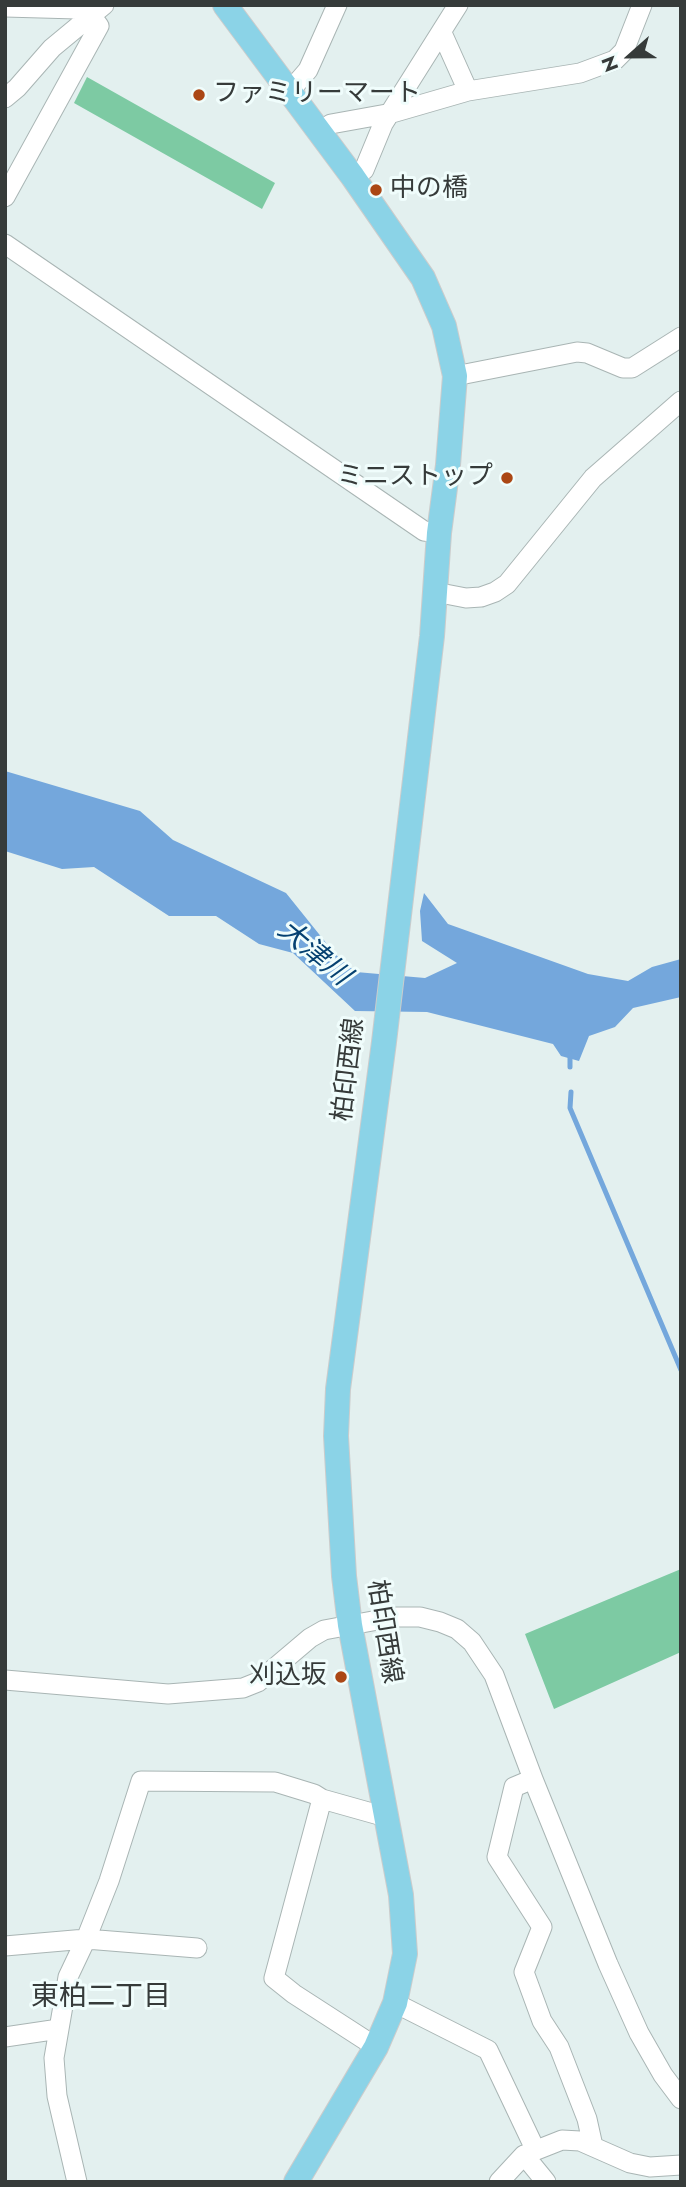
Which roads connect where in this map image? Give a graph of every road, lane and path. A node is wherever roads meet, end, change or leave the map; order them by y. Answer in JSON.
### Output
{"nodes":[{"id":1,"x":225,"y":5,"type":"edge"},
{"id":2,"x":337,"y":5,"type":"edge"},
{"id":3,"x":458,"y":5,"type":"edge"},
{"id":4,"x":642,"y":5,"type":"edge"},
{"id":5,"x":5,"y":7,"type":"edge"},
{"id":6,"x":94,"y":13,"type":"edge"},
{"id":7,"x":442,"y":33,"type":"junction"},
{"id":8,"x":468,"y":91,"type":"junction"},
{"id":9,"x":289,"y":92,"type":"junction"},
{"id":10,"x":5,"y":98,"type":"edge"},
{"id":11,"x":392,"y":113,"type":"junction"},
{"id":12,"x":319,"y":132,"type":"junction"},
{"id":13,"x":354,"y":177,"type":"junction"},
{"id":14,"x":5,"y":197,"type":"edge"},
{"id":15,"x":5,"y":244,"type":"edge"},
{"id":16,"x":681,"y":337,"type":"edge"},
{"id":17,"x":455,"y":376,"type":"junction"},
{"id":18,"x":681,"y":401,"type":"edge"},
{"id":19,"x":439,"y":533,"type":"junction"},
{"id":20,"x":435,"y":592,"type":"junction"},
{"id":21,"x":350,"y":1625,"type":"junction"},
{"id":22,"x":5,"y":1680,"type":"edge"},
{"id":23,"x":533,"y":1779,"type":"junction"},
{"id":24,"x":322,"y":1799,"type":"junction"},
{"id":25,"x":386,"y":1817,"type":"junction"},
{"id":26,"x":86,"y":1939,"type":"junction"},
{"id":27,"x":5,"y":1946,"type":"edge"},
{"id":28,"x":197,"y":1948,"type":"dead end"},
{"id":29,"x":395,"y":2003,"type":"junction"},
{"id":30,"x":59,"y":2029,"type":"junction"},
{"id":31,"x":5,"y":2037,"type":"edge"},
{"id":32,"x":376,"y":2047,"type":"junction"},
{"id":33,"x":681,"y":2099,"type":"edge"},
{"id":34,"x":593,"y":2146,"type":"junction"},
{"id":35,"x":530,"y":2152,"type":"junction"},
{"id":36,"x":681,"y":2165,"type":"edge"},
{"id":37,"x":649,"y":2175,"type":"edge"},
{"id":38,"x":77,"y":2182,"type":"edge"},
{"id":39,"x":296,"y":2182,"type":"edge"},
{"id":40,"x":499,"y":2182,"type":"edge"},
{"id":41,"x":546,"y":2182,"type":"edge"}],
"edges":[{"from":1,"to":9,"type":"main road","name":"柏印西線"},
{"from":2,"to":9,"type":"street"},
{"from":3,"to":7,"type":"street"},
{"from":4,"to":8,"type":"street"},
{"from":5,"to":6,"type":"street"},
{"from":6,"to":10,"type":"street"},
{"from":6,"to":14,"type":"street"},
{"from":7,"to":8,"type":"street"},
{"from":7,"to":11,"type":"street"},
{"from":8,"to":11,"type":"street"},
{"from":9,"to":12,"type":"main road","name":"柏印西線"},
{"from":11,"to":12,"type":"street"},
{"from":11,"to":13,"type":"street"},
{"from":12,"to":13,"type":"main road","name":"柏印西線"},
{"from":13,"to":17,"type":"main road","name":"柏印西線"},
{"from":15,"to":19,"type":"street"},
{"from":16,"to":17,"type":"street"},
{"from":17,"to":19,"type":"main road","name":"柏印西線"},
{"from":18,"to":20,"type":"street"},
{"from":19,"to":20,"type":"main road","name":"柏印西線"},
{"from":20,"to":21,"type":"main road","name":"柏印西線"},
{"from":21,"to":22,"type":"street"},
{"from":21,"to":23,"type":"street"},
{"from":21,"to":25,"type":"main road","name":"柏印西線"},
{"from":23,"to":33,"type":"street"},
{"from":23,"to":34,"type":"street"},
{"from":24,"to":25,"type":"street"},
{"from":24,"to":26,"type":"street"},
{"from":24,"to":32,"type":"street"},
{"from":25,"to":29,"type":"main road","name":"柏印西線"},
{"from":26,"to":27,"type":"street"},
{"from":26,"to":28,"type":"street"},
{"from":26,"to":30,"type":"street"},
{"from":29,"to":32,"type":"main road","name":"柏印西線"},
{"from":29,"to":35,"type":"street"},
{"from":30,"to":31,"type":"street"},
{"from":30,"to":38,"type":"street"},
{"from":32,"to":39,"type":"main road","name":"柏印西線"},
{"from":34,"to":35,"type":"street"},
{"from":34,"to":37,"type":"street"},
{"from":35,"to":40,"type":"street"},
{"from":35,"to":41,"type":"street"},
{"from":36,"to":37,"type":"street"}]}
